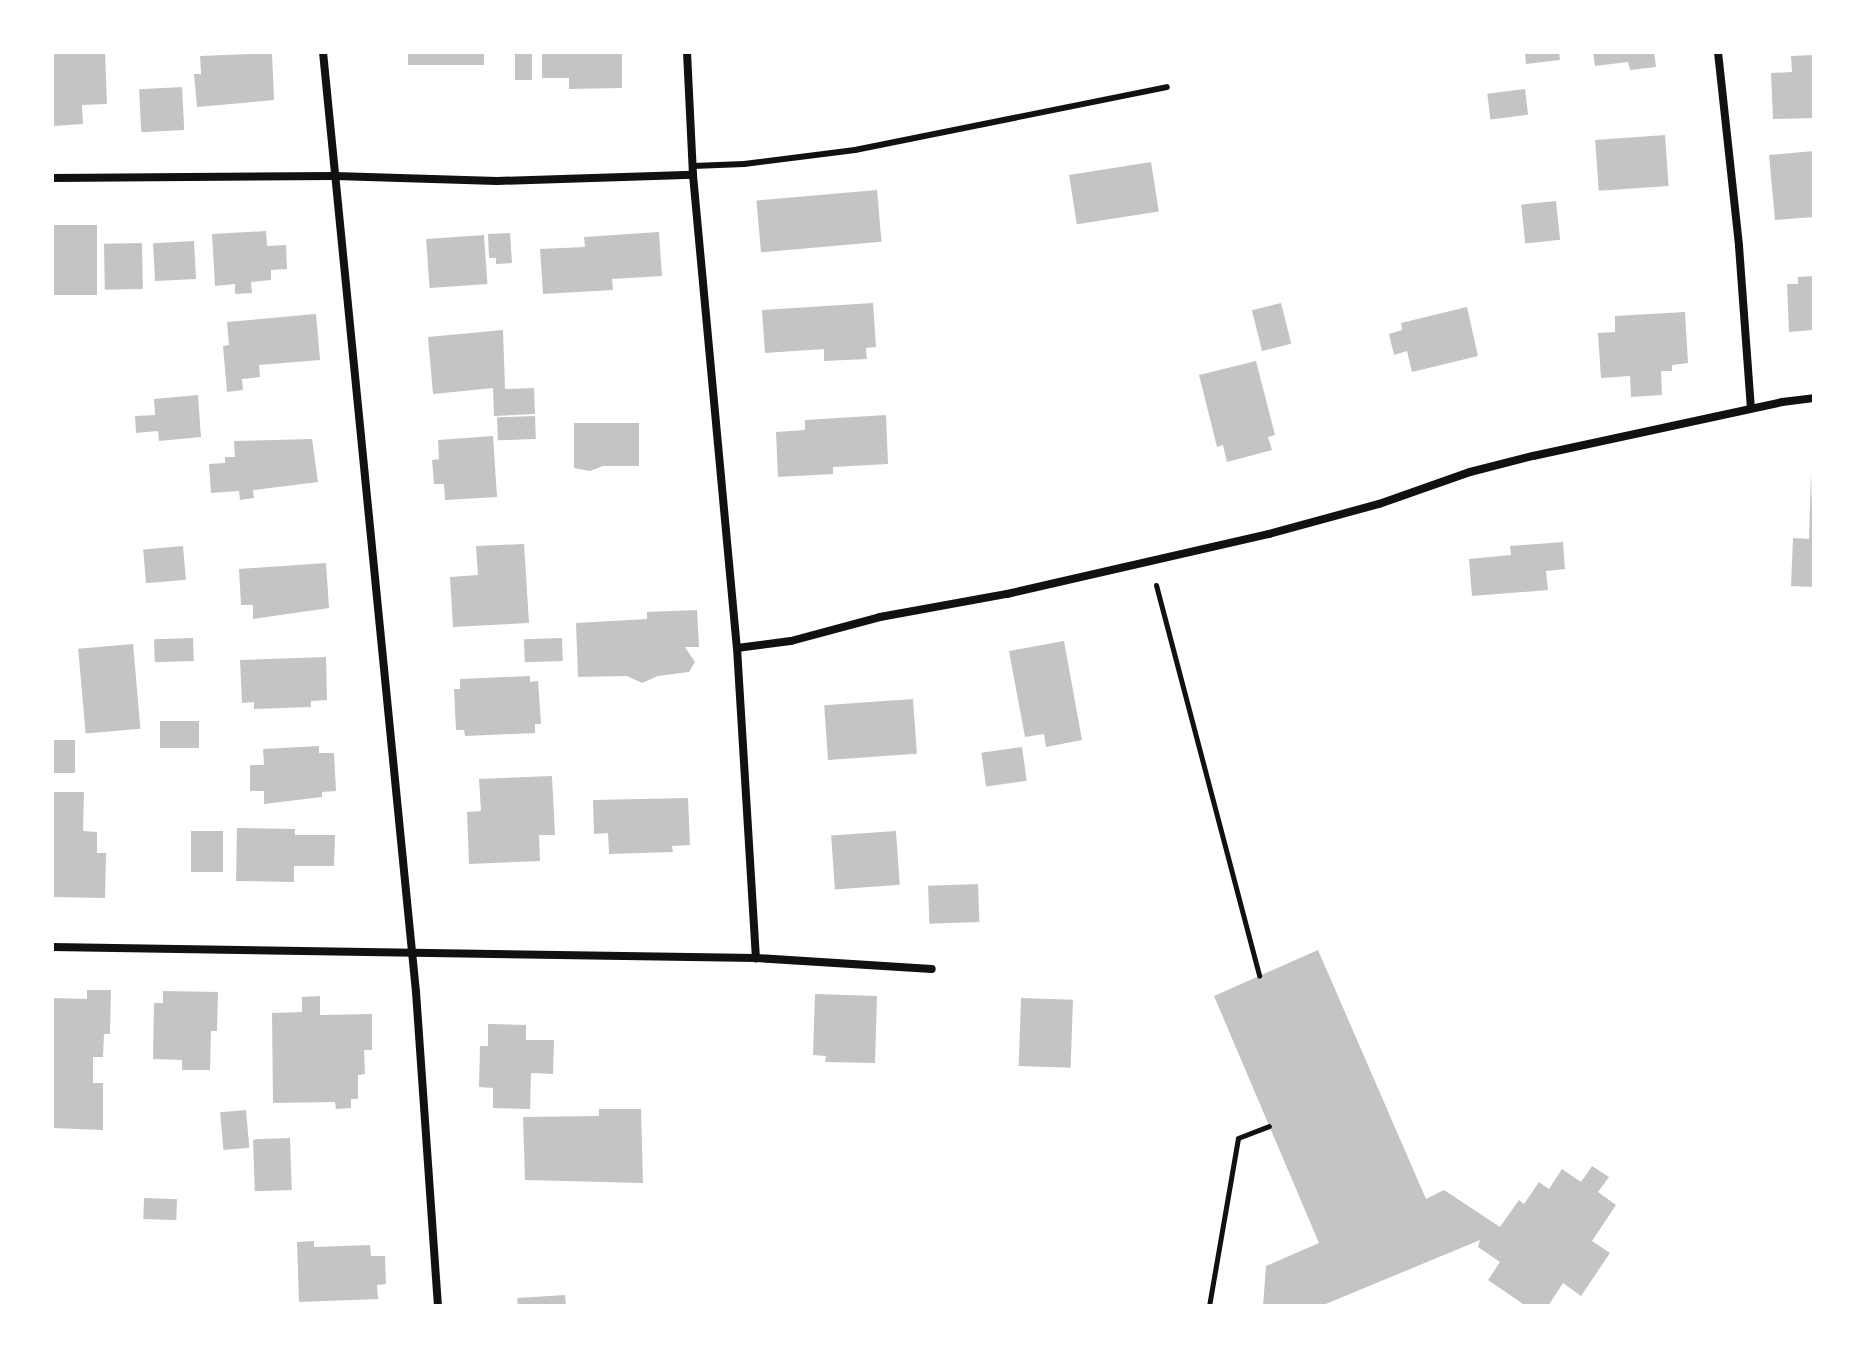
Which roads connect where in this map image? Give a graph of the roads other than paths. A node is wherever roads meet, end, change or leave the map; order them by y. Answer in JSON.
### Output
{"nodes":[{"id":1,"x":323,"y":52,"type":"edge"},
{"id":2,"x":687,"y":52,"type":"edge"},
{"id":3,"x":1718,"y":52,"type":"edge"},
{"id":4,"x":1167,"y":87,"type":"dead end"},
{"id":5,"x":693,"y":170,"type":"junction"},
{"id":6,"x":335,"y":176,"type":"junction"},
{"id":7,"x":52,"y":178,"type":"edge"},
{"id":8,"x":1814,"y":398,"type":"edge"},
{"id":9,"x":1751,"y":408,"type":"junction"},
{"id":10,"x":737,"y":648,"type":"junction"},
{"id":11,"x":52,"y":947,"type":"edge"},
{"id":12,"x":412,"y":951,"type":"junction"},
{"id":13,"x":756,"y":958,"type":"junction"},
{"id":14,"x":932,"y":969,"type":"dead end"},
{"id":15,"x":438,"y":1306,"type":"edge"}],
"edges":[{"from":1,"to":6,"type":"street"},
{"from":2,"to":5,"type":"street"},
{"from":3,"to":9,"type":"street"},
{"from":4,"to":5,"type":"lane"},
{"from":5,"to":6,"type":"street"},
{"from":5,"to":10,"type":"street"},
{"from":6,"to":7,"type":"street"},
{"from":6,"to":12,"type":"street"},
{"from":8,"to":9,"type":"street"},
{"from":9,"to":10,"type":"street"},
{"from":10,"to":13,"type":"street"},
{"from":11,"to":12,"type":"street"},
{"from":12,"to":13,"type":"street"},
{"from":12,"to":15,"type":"street"},
{"from":13,"to":14,"type":"street"}]}
